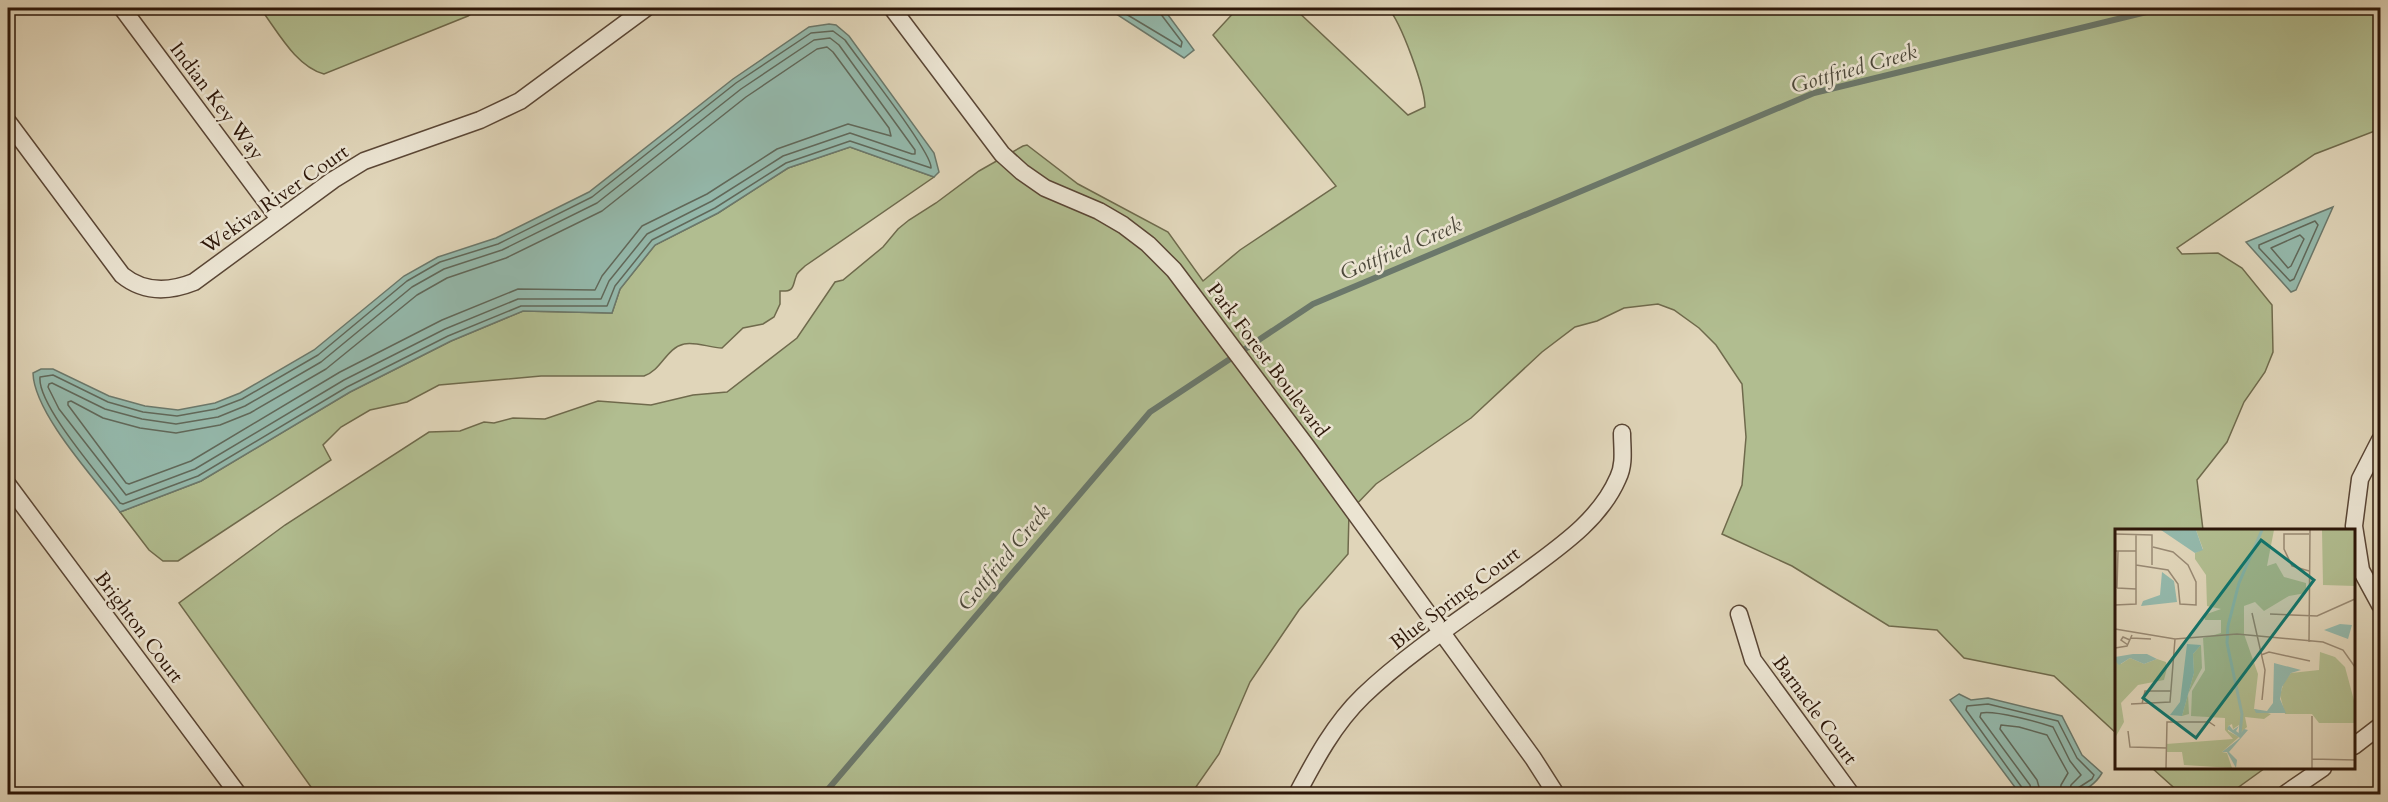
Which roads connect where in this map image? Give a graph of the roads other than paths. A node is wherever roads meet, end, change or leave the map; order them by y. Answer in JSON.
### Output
{"nodes":[{"id":1,"x":122,"y":8,"type":"edge"},
{"id":2,"x":646,"y":8,"type":"edge"},
{"id":3,"x":892,"y":8,"type":"edge"},
{"id":4,"x":8,"y":122,"type":"edge"},
{"id":5,"x":279,"y":219,"type":"junction"},
{"id":6,"x":1622,"y":433,"type":"dead end"},
{"id":7,"x":2380,"y":440,"type":"edge"},
{"id":8,"x":8,"y":485,"type":"edge"},
{"id":9,"x":2354,"y":529,"type":"edge"},
{"id":10,"x":2355,"y":532,"type":"edge"},
{"id":11,"x":2380,"y":605,"type":"edge"},
{"id":12,"x":1739,"y":614,"type":"dead end"},
{"id":13,"x":1442,"y":634,"type":"junction"},
{"id":14,"x":2380,"y":726,"type":"edge"},
{"id":15,"x":2355,"y":745,"type":"edge"},
{"id":16,"x":2322,"y":769,"type":"edge"},
{"id":17,"x":238,"y":795,"type":"edge"},
{"id":18,"x":1297,"y":795,"type":"edge"},
{"id":19,"x":1556,"y":795,"type":"edge"},
{"id":20,"x":1851,"y":795,"type":"edge"},
{"id":21,"x":2285,"y":795,"type":"edge"}],
"edges":[{"from":1,"to":5,"type":"street","name":"Indian Key Way"},
{"from":2,"to":5,"type":"street","name":"Wekiva River Court"},
{"from":3,"to":13,"type":"street","name":"Park Forest Boulevard"},
{"from":4,"to":5,"type":"street","name":"Wekiva River Court"},
{"from":6,"to":13,"type":"street","name":"Blue Spring Court"},
{"from":7,"to":9,"type":"street"},
{"from":8,"to":17,"type":"street","name":"Brighton Court"},
{"from":10,"to":11,"type":"street"},
{"from":12,"to":20,"type":"street","name":"Barnacle Court"},
{"from":13,"to":18,"type":"street","name":"Blue Spring Court"},
{"from":13,"to":19,"type":"street","name":"Park Forest Boulevard"},
{"from":14,"to":15,"type":"street"},
{"from":16,"to":21,"type":"street"}]}
